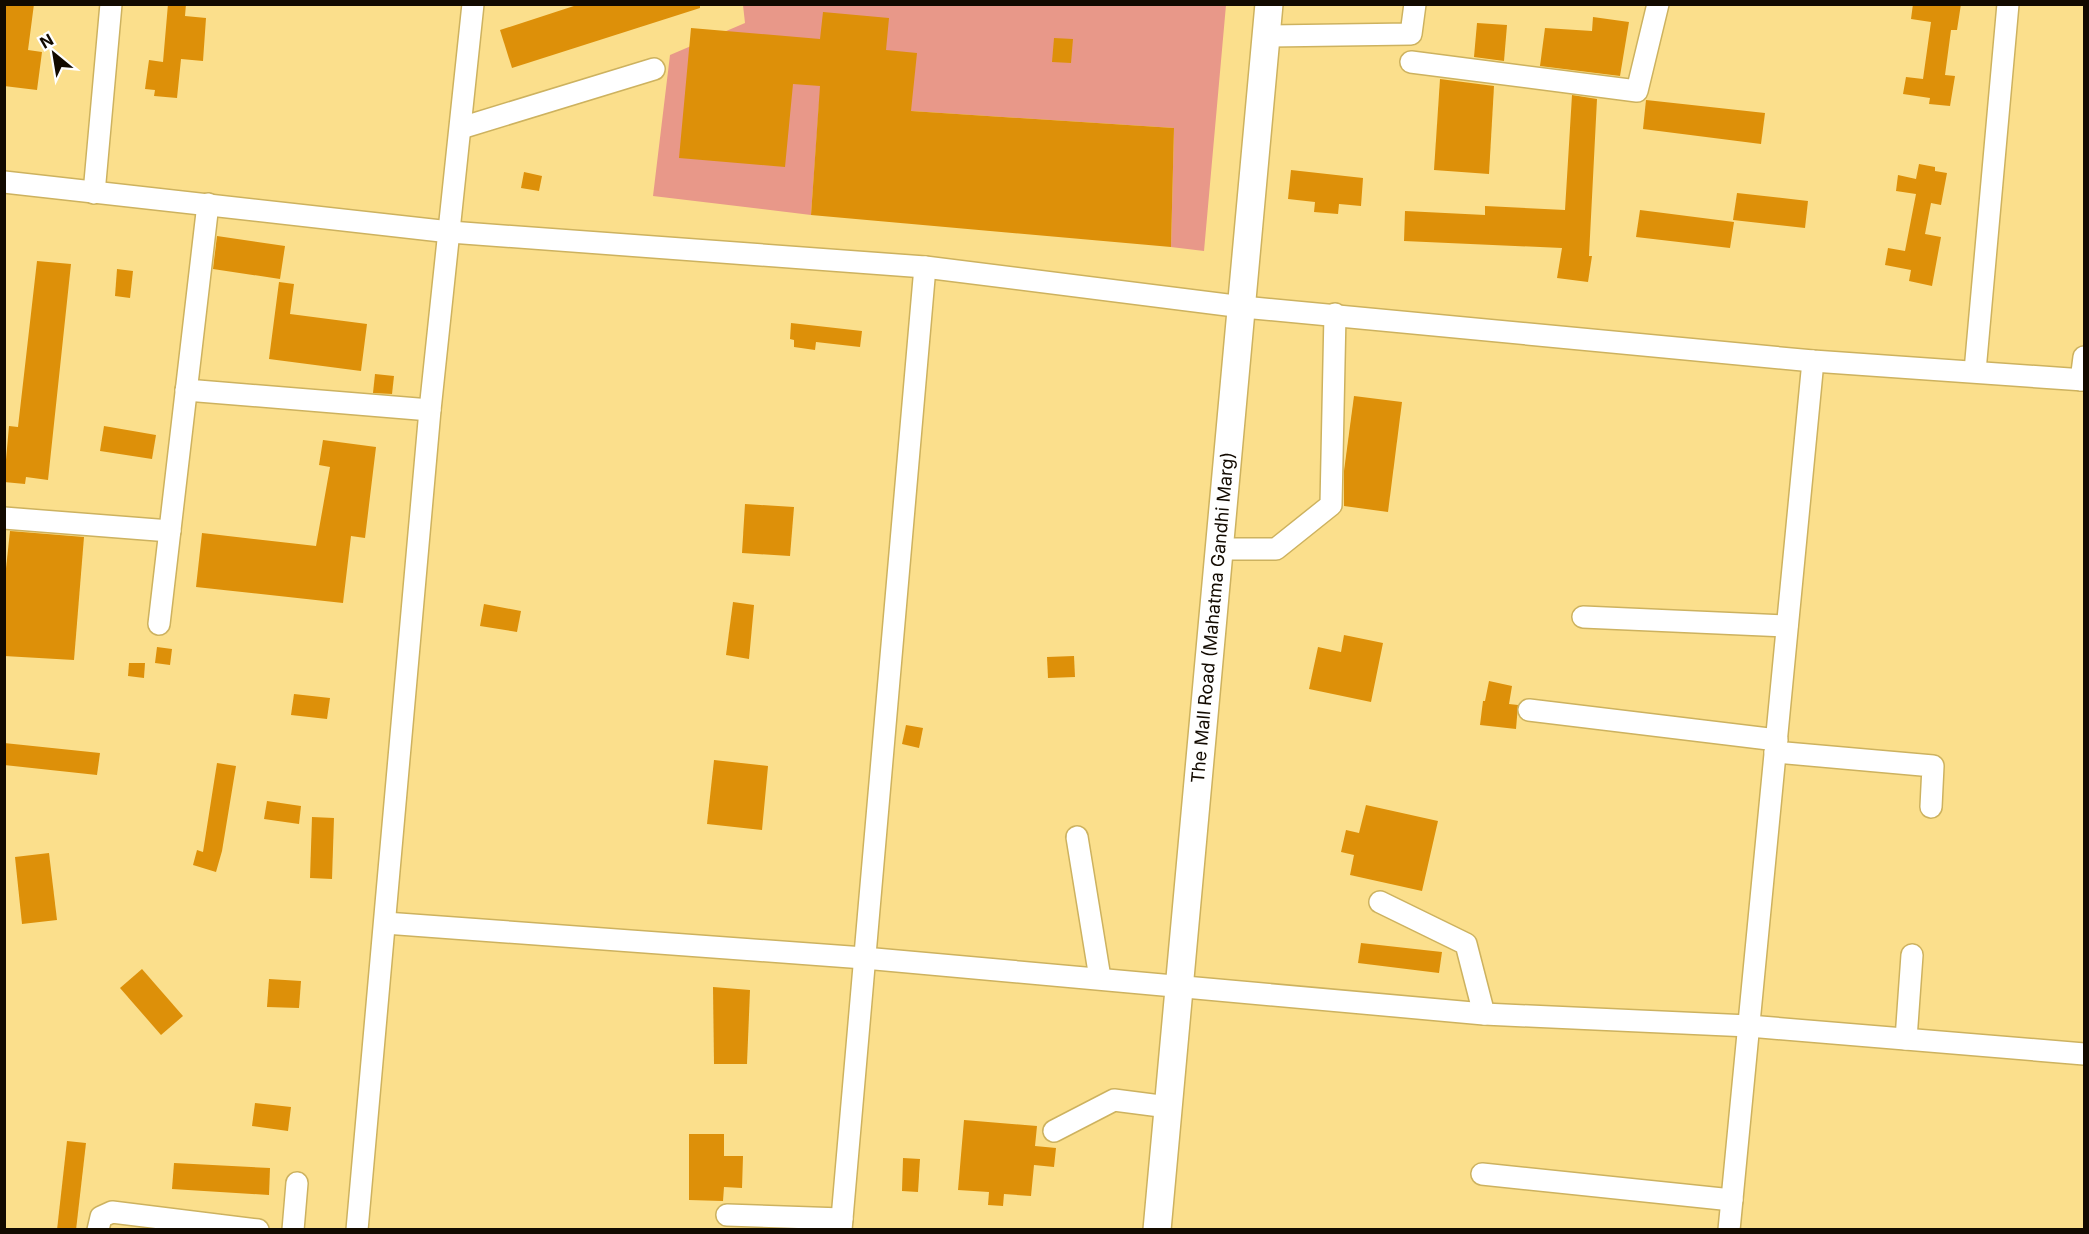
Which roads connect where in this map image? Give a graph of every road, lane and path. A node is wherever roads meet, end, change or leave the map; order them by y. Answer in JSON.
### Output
{"nodes":[{"id":1,"x":111,"y":4,"type":"edge"},
{"id":2,"x":473,"y":4,"type":"edge"},
{"id":3,"x":1269,"y":4,"type":"edge"},
{"id":4,"x":1415,"y":4,"type":"edge"},
{"id":5,"x":1658,"y":4,"type":"edge"},
{"id":6,"x":2008,"y":4,"type":"edge"},
{"id":7,"x":1266,"y":36,"type":"junction"},
{"id":8,"x":1411,"y":62,"type":"dead end"},
{"id":9,"x":654,"y":69,"type":"dead end"},
{"id":10,"x":461,"y":129,"type":"junction"},
{"id":11,"x":4,"y":182,"type":"edge"},
{"id":12,"x":94,"y":193,"type":"junction"},
{"id":13,"x":208,"y":204,"type":"junction"},
{"id":14,"x":450,"y":232,"type":"junction"},
{"id":15,"x":925,"y":267,"type":"junction"},
{"id":16,"x":1243,"y":307,"type":"junction"},
{"id":17,"x":1335,"y":314,"type":"junction"},
{"id":18,"x":2085,"y":357,"type":"edge"},
{"id":19,"x":1814,"y":361,"type":"junction"},
{"id":20,"x":1975,"y":371,"type":"junction"},
{"id":21,"x":2083,"y":380,"type":"edge"},
{"id":22,"x":186,"y":390,"type":"junction"},
{"id":23,"x":430,"y":410,"type":"junction"},
{"id":24,"x":4,"y":518,"type":"edge"},
{"id":25,"x":170,"y":531,"type":"junction"},
{"id":26,"x":1218,"y":549,"type":"junction"},
{"id":27,"x":1583,"y":617,"type":"dead end"},
{"id":28,"x":159,"y":624,"type":"dead end"},
{"id":29,"x":1787,"y":626,"type":"junction"},
{"id":30,"x":1529,"y":710,"type":"dead end"},
{"id":31,"x":1776,"y":746,"type":"junction"},
{"id":32,"x":1931,"y":807,"type":"dead end"},
{"id":33,"x":1077,"y":837,"type":"dead end"},
{"id":34,"x":1380,"y":902,"type":"dead end"},
{"id":35,"x":385,"y":923,"type":"junction"},
{"id":36,"x":1912,"y":955,"type":"dead end"},
{"id":37,"x":864,"y":958,"type":"junction"},
{"id":38,"x":1100,"y":978,"type":"junction"},
{"id":39,"x":1179,"y":984,"type":"junction"},
{"id":40,"x":1484,"y":1014,"type":"junction"},
{"id":41,"x":1749,"y":1026,"type":"junction"},
{"id":42,"x":1906,"y":1039,"type":"junction"},
{"id":43,"x":2085,"y":1054,"type":"edge"},
{"id":44,"x":1168,"y":1107,"type":"junction"},
{"id":45,"x":1054,"y":1131,"type":"dead end"},
{"id":46,"x":1482,"y":1174,"type":"dead end"},
{"id":47,"x":297,"y":1183,"type":"dead end"},
{"id":48,"x":1732,"y":1200,"type":"junction"},
{"id":49,"x":728,"y":1215,"type":"dead end"},
{"id":50,"x":164,"y":1224,"type":"edge"},
{"id":51,"x":842,"y":1224,"type":"edge"},
{"id":52,"x":98,"y":1230,"type":"edge"},
{"id":53,"x":258,"y":1230,"type":"edge"},
{"id":54,"x":293,"y":1230,"type":"edge"},
{"id":55,"x":357,"y":1230,"type":"edge"},
{"id":56,"x":1157,"y":1230,"type":"edge"},
{"id":57,"x":1729,"y":1230,"type":"edge"}],
"edges":[{"from":1,"to":12,"type":"street"},
{"from":2,"to":10,"type":"street"},
{"from":3,"to":7,"type":"street","name":"The Mall Road (Mahatma Gandhi Marg)"},
{"from":4,"to":7,"type":"street"},
{"from":5,"to":8,"type":"street"},
{"from":6,"to":20,"type":"street"},
{"from":7,"to":16,"type":"street","name":"The Mall Road (Mahatma Gandhi Marg)"},
{"from":9,"to":10,"type":"street"},
{"from":10,"to":14,"type":"street"},
{"from":11,"to":12,"type":"street"},
{"from":12,"to":13,"type":"street"},
{"from":13,"to":14,"type":"street"},
{"from":13,"to":22,"type":"street"},
{"from":14,"to":15,"type":"street"},
{"from":14,"to":23,"type":"street"},
{"from":15,"to":16,"type":"street"},
{"from":15,"to":37,"type":"street"},
{"from":16,"to":17,"type":"street"},
{"from":16,"to":26,"type":"street","name":"The Mall Road (Mahatma Gandhi Marg)"},
{"from":17,"to":19,"type":"street"},
{"from":17,"to":26,"type":"street"},
{"from":18,"to":21,"type":"street"},
{"from":19,"to":20,"type":"street"},
{"from":19,"to":29,"type":"street"},
{"from":20,"to":21,"type":"street"},
{"from":22,"to":23,"type":"street"},
{"from":22,"to":25,"type":"street"},
{"from":23,"to":35,"type":"street"},
{"from":24,"to":25,"type":"street"},
{"from":25,"to":28,"type":"street"},
{"from":26,"to":39,"type":"street","name":"The Mall Road (Mahatma Gandhi Marg)"},
{"from":27,"to":29,"type":"street"},
{"from":29,"to":31,"type":"street"},
{"from":30,"to":31,"type":"street"},
{"from":31,"to":32,"type":"street"},
{"from":31,"to":41,"type":"street"},
{"from":33,"to":38,"type":"street"},
{"from":34,"to":40,"type":"street"},
{"from":35,"to":37,"type":"street"},
{"from":35,"to":55,"type":"street"},
{"from":36,"to":42,"type":"street"},
{"from":37,"to":38,"type":"street"},
{"from":37,"to":51,"type":"street"},
{"from":38,"to":39,"type":"street"},
{"from":39,"to":40,"type":"street"},
{"from":39,"to":44,"type":"street","name":"The Mall Road (Mahatma Gandhi Marg)"},
{"from":40,"to":41,"type":"street"},
{"from":41,"to":42,"type":"street"},
{"from":41,"to":48,"type":"street"},
{"from":42,"to":43,"type":"street"},
{"from":44,"to":45,"type":"street"},
{"from":44,"to":56,"type":"street","name":"The Mall Road (Mahatma Gandhi Marg)"},
{"from":46,"to":48,"type":"street"},
{"from":47,"to":54,"type":"street"},
{"from":48,"to":57,"type":"street"},
{"from":49,"to":51,"type":"street"},
{"from":50,"to":52,"type":"street"},
{"from":50,"to":53,"type":"street"}]}
